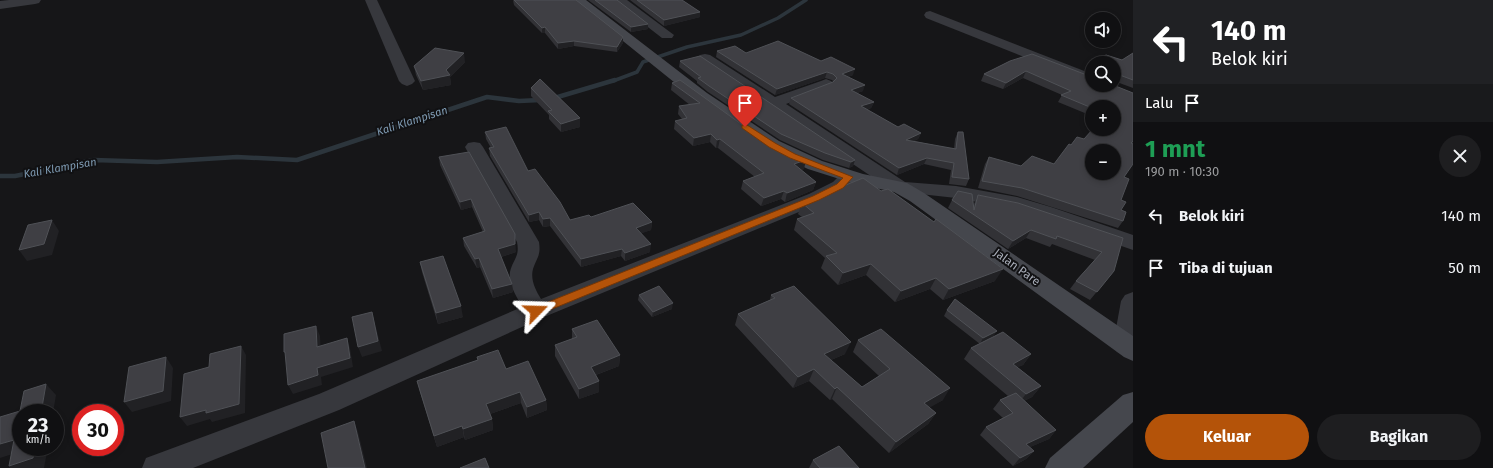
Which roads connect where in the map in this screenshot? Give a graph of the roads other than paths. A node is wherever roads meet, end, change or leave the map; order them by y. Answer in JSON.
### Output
{"nodes":[{"id":1,"x":35,"y":0,"type":"edge"},
{"id":2,"x":371,"y":0,"type":"edge"},
{"id":3,"x":578,"y":0,"type":"edge"},
{"id":4,"x":619,"y":0,"type":"edge"},
{"id":5,"x":0,"y":5,"type":"edge"},
{"id":6,"x":930,"y":15,"type":"dead end"},
{"id":7,"x":667,"y":35,"type":"dead end"},
{"id":8,"x":705,"y":58,"type":"edge"},
{"id":9,"x":1085,"y":75,"type":"edge"},
{"id":10,"x":407,"y":81,"type":"dead end"},
{"id":11,"x":826,"y":84,"type":"edge"},
{"id":12,"x":774,"y":103,"type":"junction"},
{"id":13,"x":474,"y":147,"type":"dead end"},
{"id":14,"x":849,"y":177,"type":"junction"},
{"id":15,"x":900,"y":187,"type":"junction"},
{"id":16,"x":1133,"y":243,"type":"edge"},
{"id":17,"x":1133,"y":300,"type":"edge"},
{"id":18,"x":536,"y":311,"type":"junction"},
{"id":19,"x":1130,"y":347,"type":"edge"},
{"id":20,"x":1133,"y":404,"type":"edge"},
{"id":21,"x":157,"y":468,"type":"edge"},
{"id":22,"x":1061,"y":468,"type":"edge"}],
"edges":[{"from":1,"to":5,"type":"street"},
{"from":2,"to":10,"type":"street"},
{"from":3,"to":14,"type":"street","name":"Jalan Pare"},
{"from":4,"to":7,"type":"street"},
{"from":6,"to":9,"type":"street"},
{"from":8,"to":12,"type":"street"},
{"from":11,"to":12,"type":"street"},
{"from":12,"to":15,"type":"street"},
{"from":13,"to":18,"type":"street"},
{"from":14,"to":15,"type":"street","name":"Jalan Pare"},
{"from":14,"to":18,"type":"street"},
{"from":15,"to":16,"type":"street"},
{"from":15,"to":19,"type":"street","name":"Jalan Pare"},
{"from":17,"to":19,"type":"street"},
{"from":18,"to":21,"type":"street"},
{"from":20,"to":22,"type":"street"}]}
